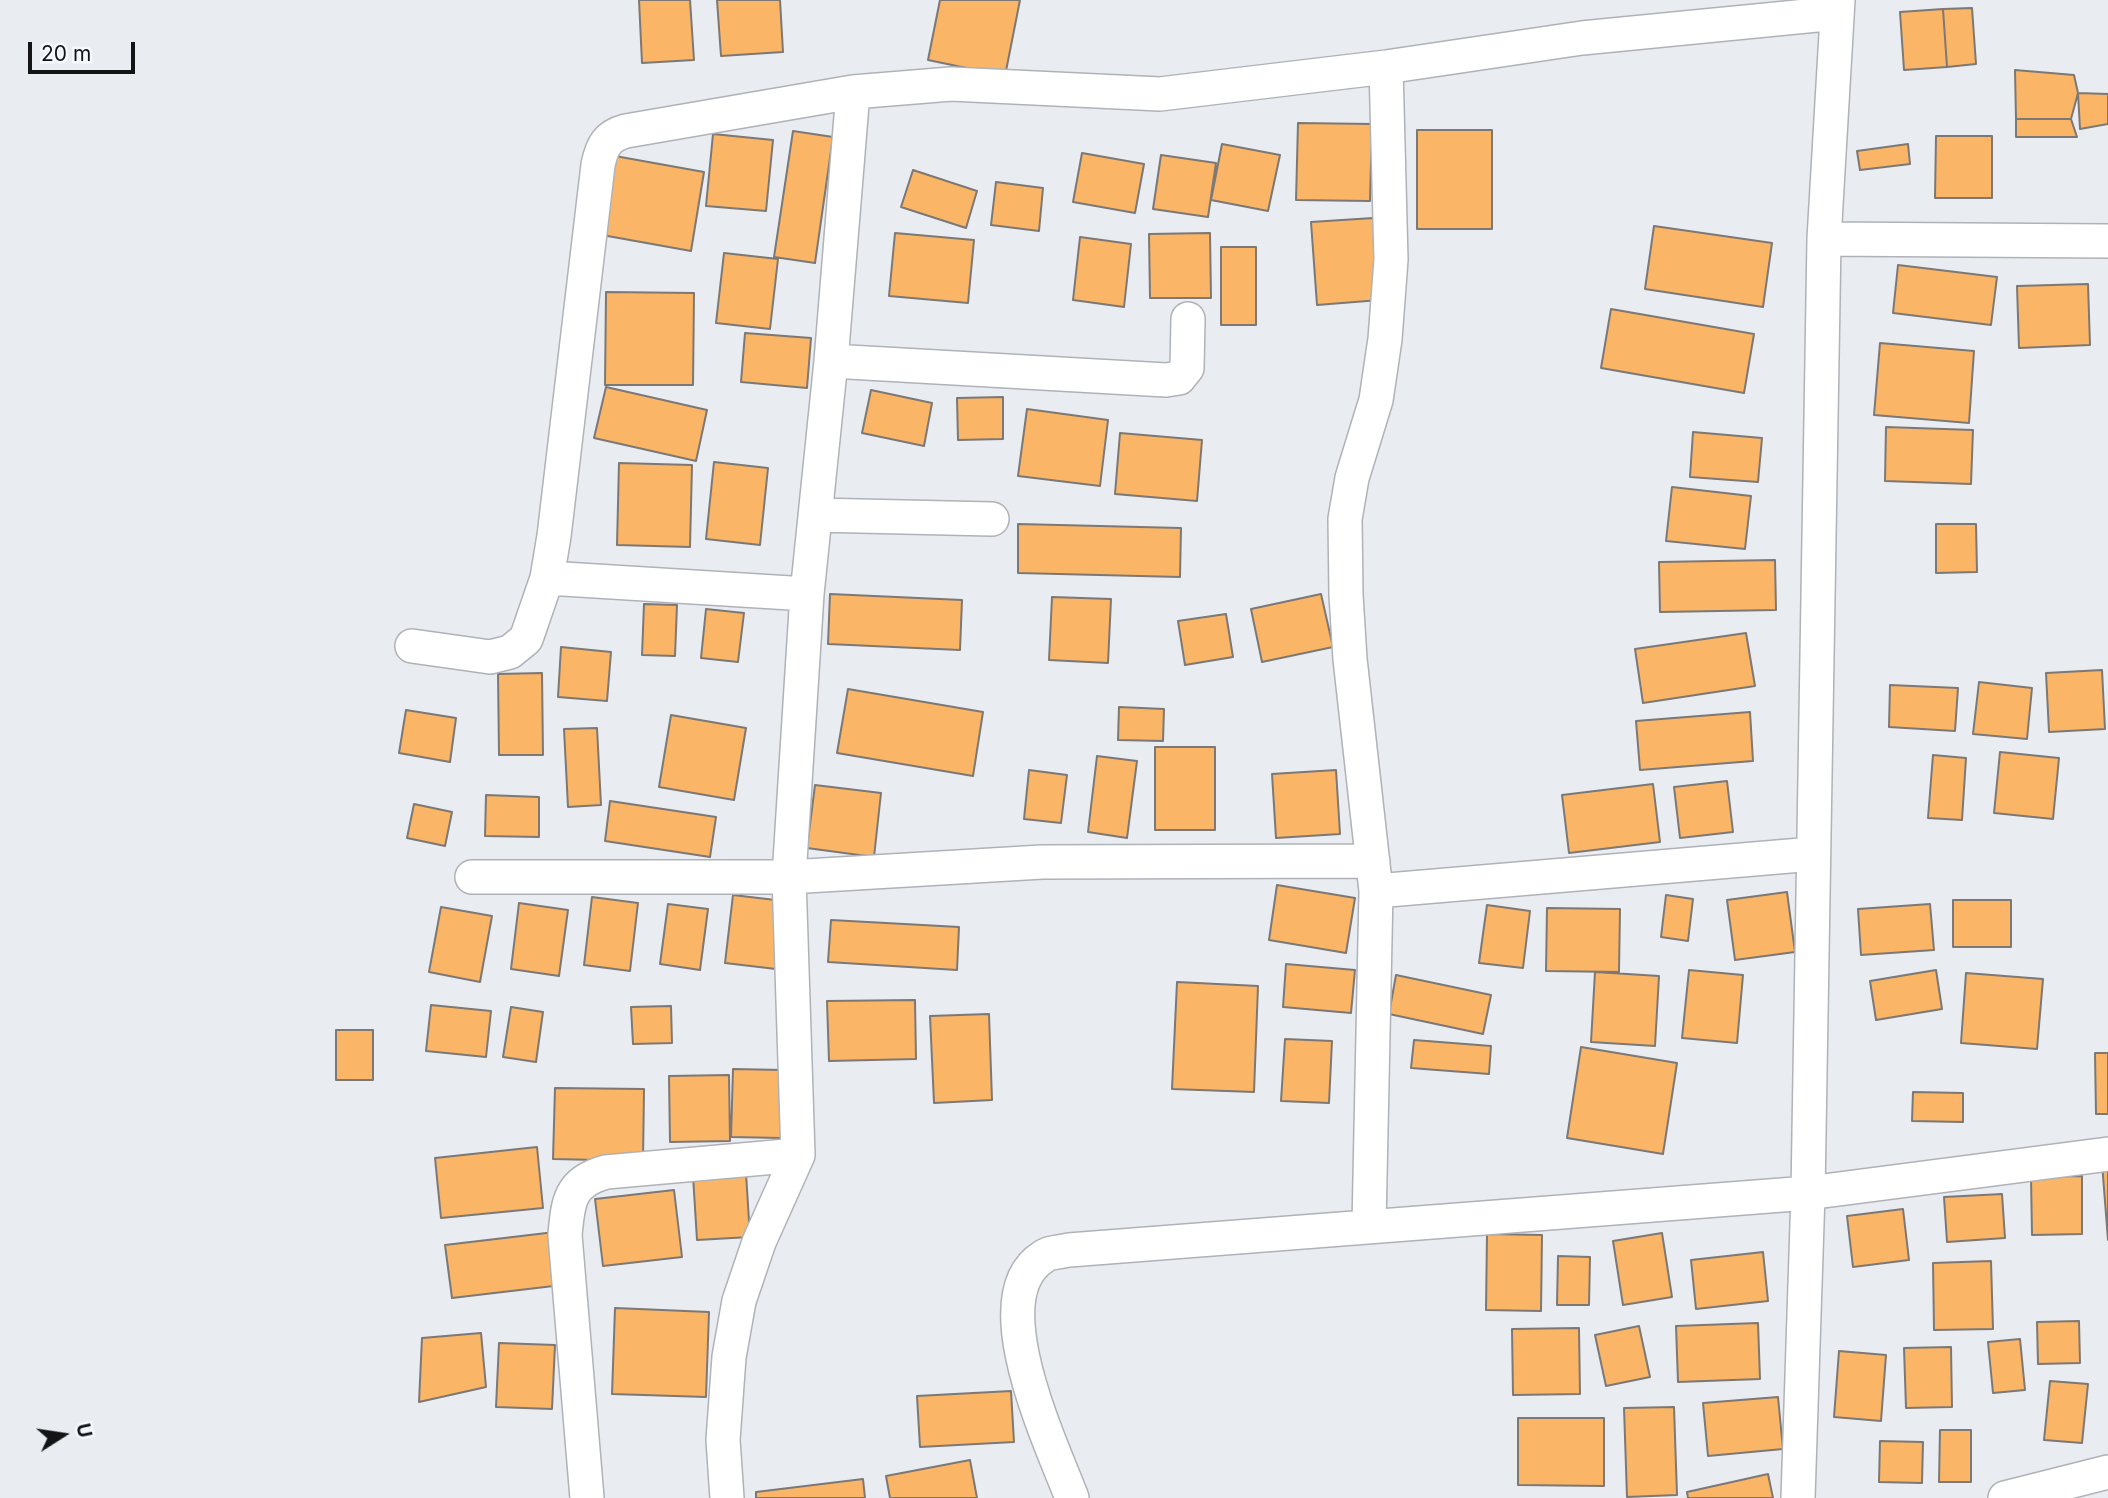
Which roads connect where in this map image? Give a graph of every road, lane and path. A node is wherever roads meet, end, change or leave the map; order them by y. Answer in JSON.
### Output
{"nodes":[{"id":1,"x":1837,"y":6,"type":"edge"},
{"id":2,"x":1386,"y":67,"type":"junction"},
{"id":3,"x":853,"y":92,"type":"junction"},
{"id":4,"x":1824,"y":239,"type":"junction"},
{"id":5,"x":2108,"y":241,"type":"edge"},
{"id":6,"x":1188,"y":319,"type":"dead end"},
{"id":7,"x":831,"y":361,"type":"junction"},
{"id":8,"x":815,"y":515,"type":"junction"},
{"id":9,"x":992,"y":519,"type":"dead end"},
{"id":10,"x":547,"y":578,"type":"junction"},
{"id":11,"x":807,"y":594,"type":"junction"},
{"id":12,"x":412,"y":646,"type":"dead end"},
{"id":13,"x":1812,"y":854,"type":"junction"},
{"id":14,"x":1374,"y":876,"type":"junction"},
{"id":15,"x":472,"y":877,"type":"dead end"},
{"id":16,"x":789,"y":877,"type":"junction"},
{"id":17,"x":2108,"y":1154,"type":"edge"},
{"id":18,"x":798,"y":1155,"type":"junction"},
{"id":19,"x":1808,"y":1193,"type":"junction"},
{"id":20,"x":1369,"y":1226,"type":"junction"},
{"id":21,"x":2108,"y":1472,"type":"edge"},
{"id":22,"x":587,"y":1498,"type":"edge"},
{"id":23,"x":727,"y":1498,"type":"edge"},
{"id":24,"x":1072,"y":1498,"type":"edge"},
{"id":25,"x":1798,"y":1498,"type":"edge"},
{"id":26,"x":2005,"y":1498,"type":"edge"}],
"edges":[{"from":1,"to":2,"type":"street"},
{"from":1,"to":4,"type":"street"},
{"from":2,"to":3,"type":"street"},
{"from":2,"to":14,"type":"street"},
{"from":3,"to":7,"type":"street"},
{"from":3,"to":10,"type":"street"},
{"from":4,"to":5,"type":"street"},
{"from":4,"to":13,"type":"street"},
{"from":6,"to":7,"type":"street"},
{"from":7,"to":8,"type":"street"},
{"from":8,"to":9,"type":"street"},
{"from":8,"to":11,"type":"street"},
{"from":10,"to":11,"type":"street"},
{"from":10,"to":12,"type":"street"},
{"from":11,"to":16,"type":"street"},
{"from":13,"to":14,"type":"street"},
{"from":13,"to":19,"type":"street"},
{"from":14,"to":16,"type":"street"},
{"from":14,"to":20,"type":"street"},
{"from":15,"to":16,"type":"street"},
{"from":16,"to":18,"type":"street"},
{"from":17,"to":19,"type":"street"},
{"from":18,"to":22,"type":"street"},
{"from":18,"to":23,"type":"street"},
{"from":19,"to":20,"type":"street"},
{"from":19,"to":25,"type":"street"},
{"from":20,"to":24,"type":"street"},
{"from":21,"to":26,"type":"street"}]}
